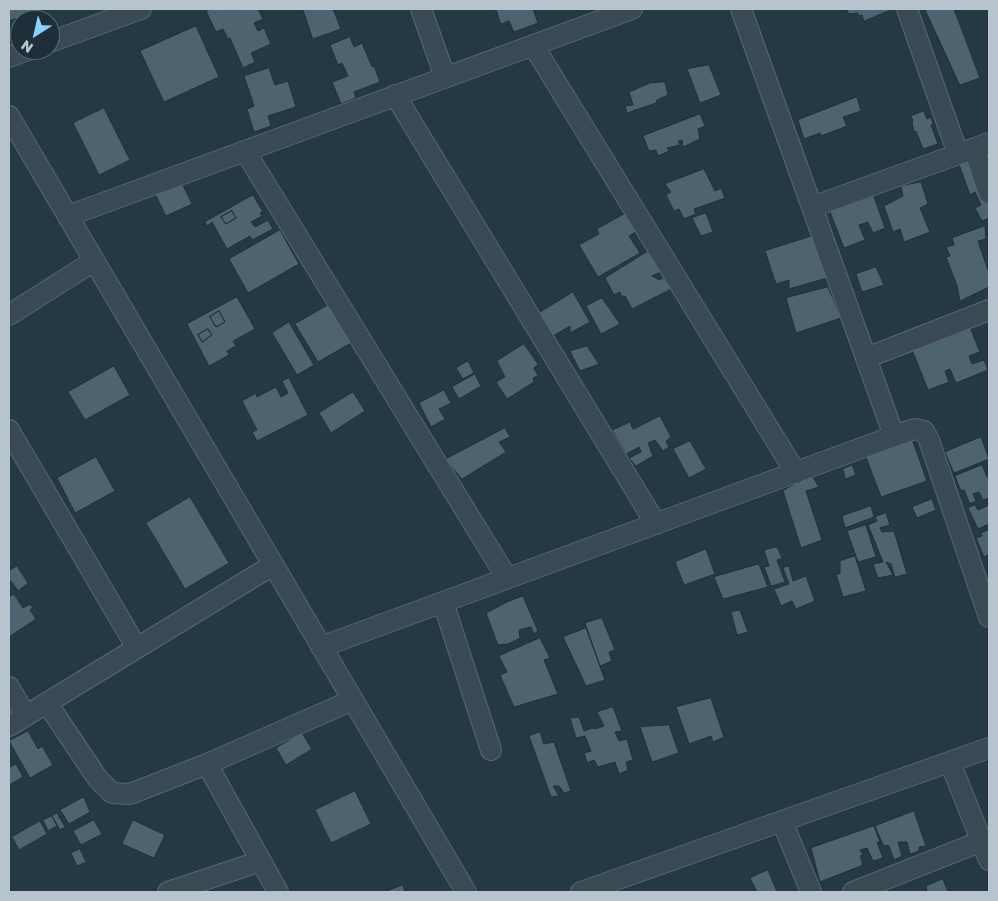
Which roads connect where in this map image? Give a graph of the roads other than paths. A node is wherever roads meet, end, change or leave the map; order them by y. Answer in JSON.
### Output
{"nodes":[{"id":1,"x":141,"y":9,"type":"edge"},
{"id":2,"x":421,"y":9,"type":"edge"},
{"id":3,"x":632,"y":9,"type":"edge"},
{"id":4,"x":741,"y":9,"type":"edge"},
{"id":5,"x":907,"y":9,"type":"edge"},
{"id":6,"x":60,"y":38,"type":"edge"},
{"id":7,"x":533,"y":45,"type":"junction"},
{"id":8,"x":445,"y":77,"type":"junction"},
{"id":9,"x":395,"y":96,"type":"junction"},
{"id":10,"x":9,"y":116,"type":"edge"},
{"id":11,"x":974,"y":149,"type":"edge"},
{"id":12,"x":245,"y":151,"type":"junction"},
{"id":13,"x":989,"y":193,"type":"edge"},
{"id":14,"x":812,"y":207,"type":"junction"},
{"id":15,"x":68,"y":216,"type":"junction"},
{"id":16,"x":94,"y":261,"type":"junction"},
{"id":17,"x":989,"y":310,"type":"edge"},
{"id":18,"x":9,"y":315,"type":"edge"},
{"id":19,"x":866,"y":358,"type":"junction"},
{"id":20,"x":9,"y":430,"type":"edge"},
{"id":21,"x":894,"y":436,"type":"junction"},
{"id":22,"x":796,"y":473,"type":"junction"},
{"id":23,"x":656,"y":524,"type":"junction"},
{"id":24,"x":273,"y":565,"type":"junction"},
{"id":25,"x":508,"y":578,"type":"junction"},
{"id":26,"x":443,"y":602,"type":"junction"},
{"id":27,"x":989,"y":617,"type":"edge"},
{"id":28,"x":321,"y":647,"type":"junction"},
{"id":29,"x":137,"y":648,"type":"junction"},
{"id":30,"x":9,"y":687,"type":"edge"},
{"id":31,"x":353,"y":700,"type":"junction"},
{"id":32,"x":47,"y":703,"type":"junction"},
{"id":33,"x":26,"y":716,"type":"junction"},
{"id":34,"x":9,"y":726,"type":"edge"},
{"id":35,"x":989,"y":748,"type":"edge"},
{"id":36,"x":491,"y":750,"type":"dead end"},
{"id":37,"x":950,"y":762,"type":"junction"},
{"id":38,"x":207,"y":764,"type":"junction"},
{"id":39,"x":782,"y":821,"type":"junction"},
{"id":40,"x":986,"y":851,"type":"edge"},
{"id":41,"x":260,"y":861,"type":"junction"},
{"id":42,"x":168,"y":892,"type":"edge"},
{"id":43,"x":278,"y":892,"type":"edge"},
{"id":44,"x":466,"y":892,"type":"edge"},
{"id":45,"x":581,"y":892,"type":"edge"},
{"id":46,"x":811,"y":892,"type":"edge"},
{"id":47,"x":853,"y":892,"type":"edge"}],
"edges":[{"from":1,"to":6,"type":"street"},
{"from":2,"to":8,"type":"street"},
{"from":3,"to":7,"type":"street"},
{"from":4,"to":14,"type":"street"},
{"from":5,"to":11,"type":"street"},
{"from":7,"to":8,"type":"street"},
{"from":7,"to":22,"type":"street"},
{"from":8,"to":9,"type":"street"},
{"from":9,"to":12,"type":"street"},
{"from":9,"to":23,"type":"street"},
{"from":10,"to":15,"type":"street"},
{"from":11,"to":13,"type":"street"},
{"from":11,"to":14,"type":"street"},
{"from":12,"to":15,"type":"street"},
{"from":12,"to":25,"type":"street"},
{"from":14,"to":19,"type":"street"},
{"from":15,"to":16,"type":"street"},
{"from":16,"to":18,"type":"street"},
{"from":16,"to":24,"type":"street"},
{"from":17,"to":19,"type":"street"},
{"from":19,"to":21,"type":"street"},
{"from":20,"to":29,"type":"street"},
{"from":21,"to":22,"type":"street"},
{"from":21,"to":27,"type":"street"},
{"from":22,"to":23,"type":"street"},
{"from":23,"to":25,"type":"street"},
{"from":24,"to":28,"type":"street"},
{"from":24,"to":29,"type":"street"},
{"from":25,"to":26,"type":"street"},
{"from":26,"to":28,"type":"street"},
{"from":26,"to":36,"type":"street"},
{"from":28,"to":31,"type":"street"},
{"from":29,"to":32,"type":"street"},
{"from":30,"to":33,"type":"street"},
{"from":31,"to":38,"type":"street"},
{"from":31,"to":44,"type":"street"},
{"from":32,"to":33,"type":"street"},
{"from":32,"to":38,"type":"street"},
{"from":33,"to":34,"type":"street"},
{"from":35,"to":37,"type":"street"},
{"from":37,"to":39,"type":"street"},
{"from":37,"to":40,"type":"street"},
{"from":38,"to":41,"type":"street"},
{"from":39,"to":45,"type":"street"},
{"from":39,"to":46,"type":"street"},
{"from":40,"to":47,"type":"street"},
{"from":41,"to":42,"type":"street"},
{"from":41,"to":43,"type":"street"}]}
